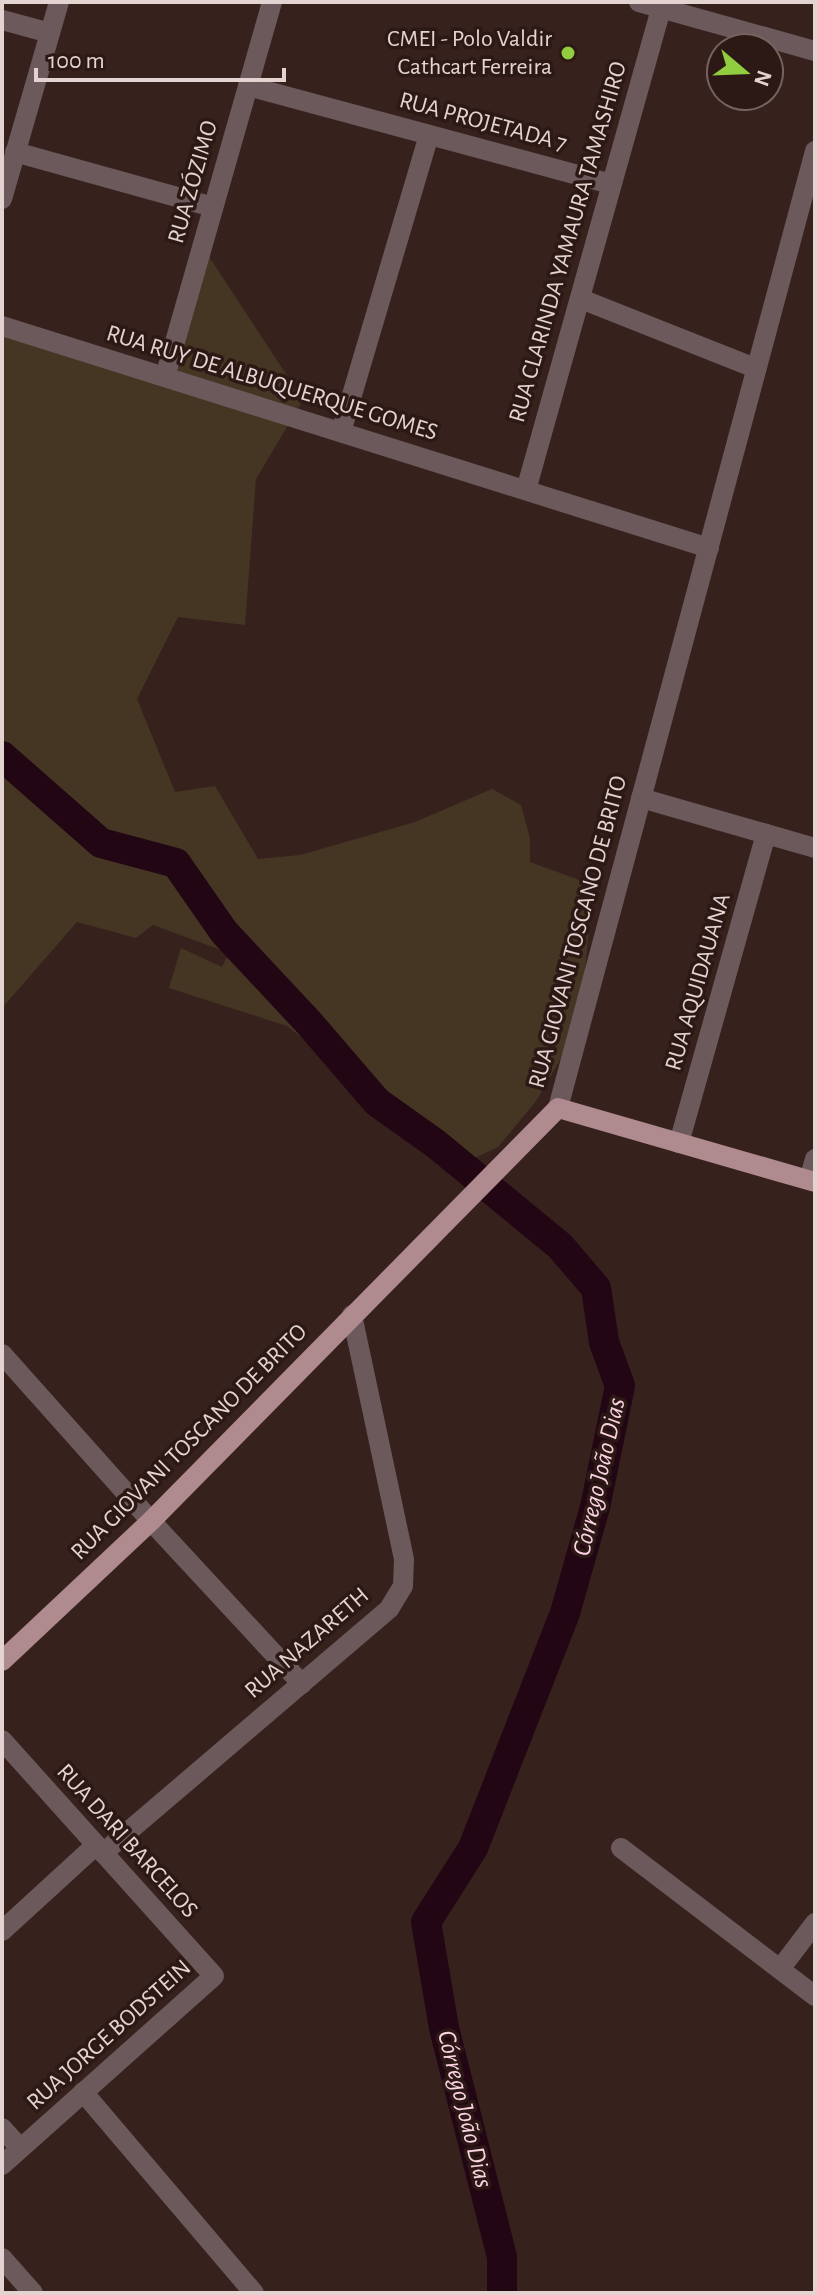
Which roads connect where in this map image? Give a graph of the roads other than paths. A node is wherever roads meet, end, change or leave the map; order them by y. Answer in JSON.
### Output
{"nodes":[{"id":1,"x":59,"y":2,"type":"edge"},
{"id":2,"x":272,"y":2,"type":"edge"},
{"id":3,"x":639,"y":2,"type":"edge"},
{"id":4,"x":661,"y":9,"type":"junction"},
{"id":5,"x":2,"y":20,"type":"edge"},
{"id":6,"x":50,"y":33,"type":"junction"},
{"id":7,"x":815,"y":51,"type":"edge"},
{"id":8,"x":248,"y":86,"type":"junction"},
{"id":9,"x":429,"y":135,"type":"junction"},
{"id":10,"x":815,"y":151,"type":"edge"},
{"id":11,"x":15,"y":152,"type":"junction"},
{"id":12,"x":611,"y":184,"type":"junction"},
{"id":13,"x":2,"y":199,"type":"edge"},
{"id":14,"x":213,"y":207,"type":"junction"},
{"id":15,"x":581,"y":299,"type":"junction"},
{"id":16,"x":2,"y":326,"type":"edge"},
{"id":17,"x":755,"y":368,"type":"junction"},
{"id":18,"x":165,"y":377,"type":"junction"},
{"id":19,"x":341,"y":432,"type":"junction"},
{"id":20,"x":526,"y":490,"type":"junction"},
{"id":21,"x":709,"y":548,"type":"junction"},
{"id":22,"x":641,"y":798,"type":"junction"},
{"id":23,"x":766,"y":834,"type":"junction"},
{"id":24,"x":815,"y":848,"type":"edge"},
{"id":25,"x":558,"y":1108,"type":"junction"},
{"id":26,"x":679,"y":1143,"type":"junction"},
{"id":27,"x":815,"y":1159,"type":"edge"},
{"id":28,"x":812,"y":1181,"type":"edge"},
{"id":29,"x":352,"y":1315,"type":"junction"},
{"id":30,"x":2,"y":1354,"type":"edge"},
{"id":31,"x":151,"y":1521,"type":"junction"},
{"id":32,"x":2,"y":1661,"type":"edge"},
{"id":33,"x":302,"y":1684,"type":"junction"},
{"id":34,"x":2,"y":1740,"type":"edge"},
{"id":35,"x":621,"y":1848,"type":"dead end"},
{"id":36,"x":99,"y":1849,"type":"junction"},
{"id":37,"x":815,"y":1923,"type":"edge"},
{"id":38,"x":2,"y":1931,"type":"edge"},
{"id":39,"x":780,"y":1969,"type":"junction"},
{"id":40,"x":214,"y":1976,"type":"joint"},
{"id":41,"x":815,"y":1996,"type":"edge"},
{"id":42,"x":83,"y":2092,"type":"junction"},
{"id":43,"x":2,"y":2128,"type":"edge"},
{"id":44,"x":20,"y":2148,"type":"junction"},
{"id":45,"x":2,"y":2165,"type":"edge"},
{"id":46,"x":2,"y":2258,"type":"edge"},
{"id":47,"x":33,"y":2293,"type":"edge"},
{"id":48,"x":254,"y":2293,"type":"edge"}],
"edges":[{"from":1,"to":6,"type":"street"},
{"from":2,"to":8,"type":"street","name":"RUA ZÓZIMO"},
{"from":3,"to":4,"type":"street"},
{"from":4,"to":7,"type":"street"},
{"from":4,"to":12,"type":"street","name":"RUA CLARINDA YAMAURA TAMASHIRO"},
{"from":5,"to":6,"type":"street"},
{"from":6,"to":11,"type":"street"},
{"from":8,"to":9,"type":"street","name":"RUA PROJETADA 7"},
{"from":8,"to":14,"type":"street","name":"RUA ZÓZIMO"},
{"from":9,"to":12,"type":"street","name":"RUA PROJETADA 7"},
{"from":9,"to":19,"type":"street"},
{"from":10,"to":17,"type":"street","name":"RUA GIOVANI TOSCANO DE BRITO"},
{"from":11,"to":13,"type":"street"},
{"from":11,"to":14,"type":"street"},
{"from":12,"to":15,"type":"street","name":"RUA CLARINDA YAMAURA TAMASHIRO"},
{"from":14,"to":18,"type":"street","name":"RUA ZÓZIMO"},
{"from":15,"to":17,"type":"street"},
{"from":15,"to":20,"type":"street","name":"RUA CLARINDA YAMAURA TAMASHIRO"},
{"from":16,"to":18,"type":"street","name":"RUA RUY DE ALBUQUERQUE GOMES"},
{"from":17,"to":21,"type":"street","name":"RUA GIOVANI TOSCANO DE BRITO"},
{"from":18,"to":19,"type":"street","name":"RUA RUY DE ALBUQUERQUE GOMES"},
{"from":19,"to":20,"type":"street","name":"RUA RUY DE ALBUQUERQUE GOMES"},
{"from":20,"to":21,"type":"street","name":"RUA RUY DE ALBUQUERQUE GOMES"},
{"from":21,"to":22,"type":"street","name":"RUA GIOVANI TOSCANO DE BRITO"},
{"from":22,"to":23,"type":"street"},
{"from":22,"to":25,"type":"street","name":"RUA GIOVANI TOSCANO DE BRITO"},
{"from":23,"to":24,"type":"street"},
{"from":23,"to":26,"type":"street","name":"RUA AQUIDAUANA"},
{"from":25,"to":26,"type":"main road"},
{"from":25,"to":29,"type":"main road","name":"RUA GIOVANI TOSCANO DE BRITO"},
{"from":26,"to":28,"type":"main road"},
{"from":27,"to":28,"type":"street"},
{"from":29,"to":31,"type":"main road","name":"RUA GIOVANI TOSCANO DE BRITO"},
{"from":29,"to":33,"type":"street","name":"RUA NAZARETH"},
{"from":30,"to":31,"type":"street"},
{"from":31,"to":32,"type":"main road","name":"RUA GIOVANI TOSCANO DE BRITO"},
{"from":31,"to":33,"type":"street"},
{"from":33,"to":36,"type":"street","name":"RUA NAZARETH"},
{"from":34,"to":36,"type":"street","name":"RUA DARI BARCELOS"},
{"from":35,"to":39,"type":"street"},
{"from":36,"to":38,"type":"street","name":"RUA NAZARETH"},
{"from":36,"to":40,"type":"street","name":"RUA DARI BARCELOS"},
{"from":37,"to":39,"type":"street"},
{"from":39,"to":41,"type":"street"},
{"from":40,"to":42,"type":"street","name":"RUA JORGE BODSTEIN"},
{"from":42,"to":44,"type":"street","name":"RUA JORGE BODSTEIN"},
{"from":42,"to":48,"type":"street"},
{"from":43,"to":44,"type":"street"},
{"from":44,"to":45,"type":"street","name":"RUA JORGE BODSTEIN"},
{"from":46,"to":47,"type":"street"}]}
